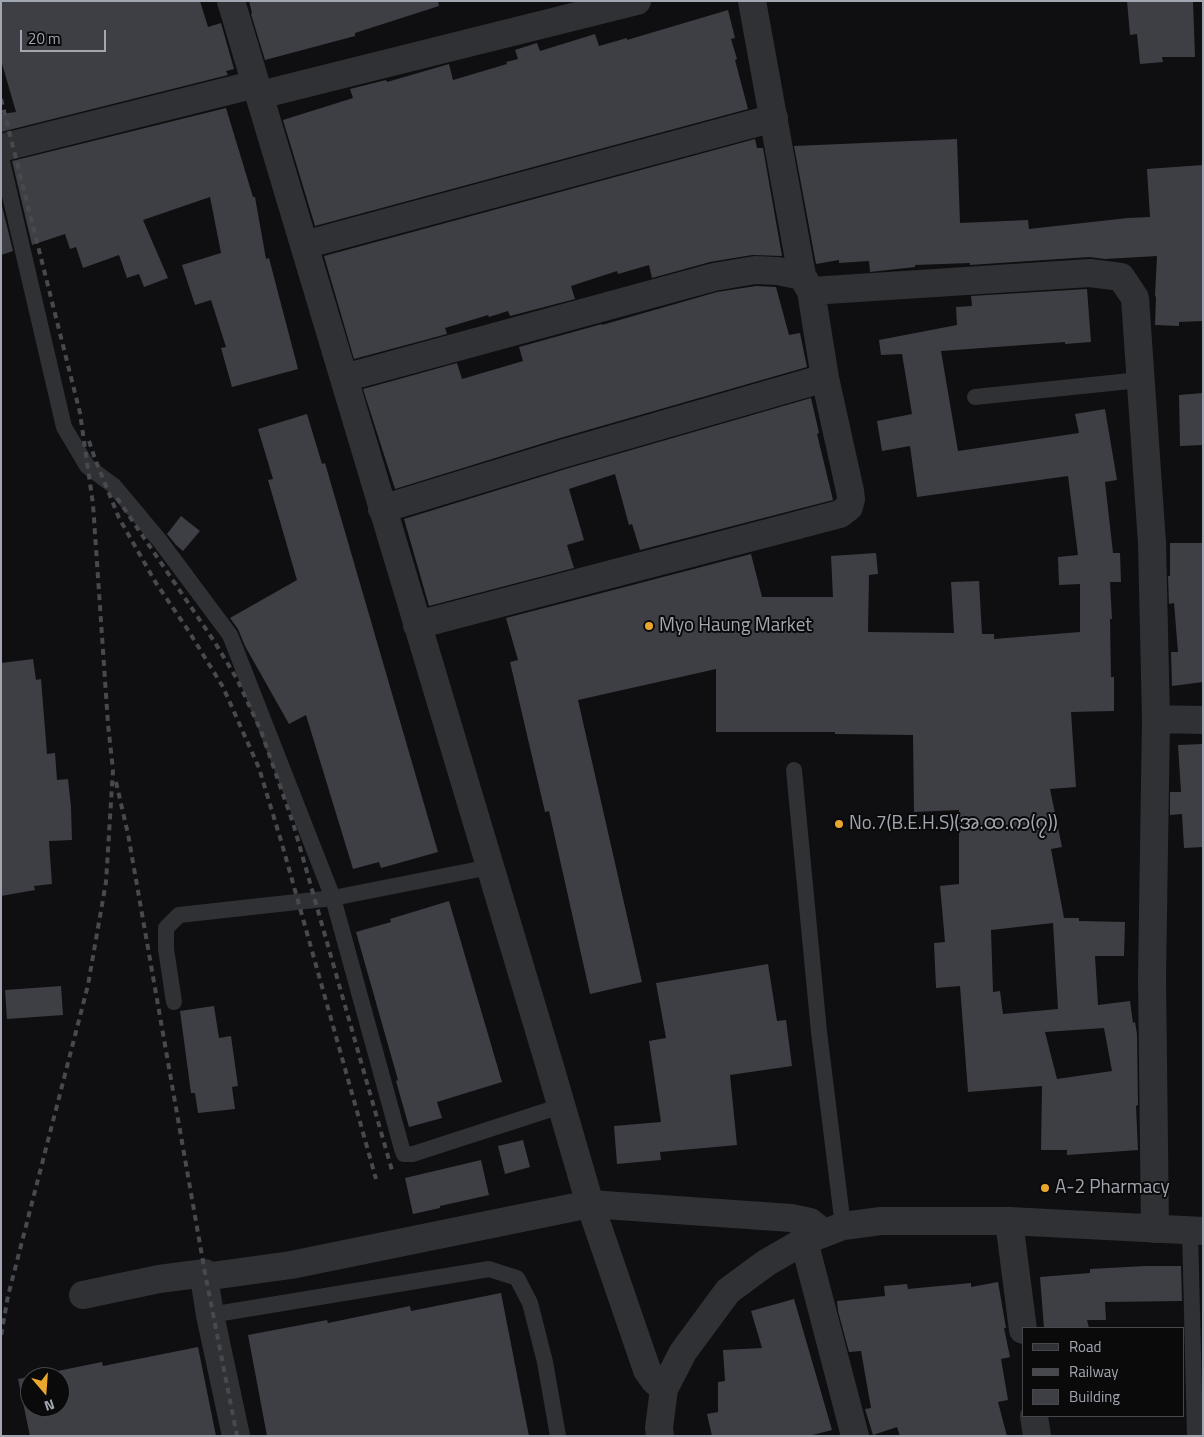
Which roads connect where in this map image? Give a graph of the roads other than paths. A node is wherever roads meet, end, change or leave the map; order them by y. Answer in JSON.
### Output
{"nodes":[{"id":1,"x":232,"y":1,"type":"edge"},
{"id":2,"x":637,"y":1,"type":"edge"},
{"id":3,"x":752,"y":1,"type":"edge"},
{"id":4,"x":258,"y":89,"type":"junction"},
{"id":5,"x":774,"y":118,"type":"junction"},
{"id":6,"x":1,"y":148,"type":"edge"},
{"id":7,"x":1,"y":157,"type":"edge"},
{"id":8,"x":304,"y":245,"type":"junction"},
{"id":9,"x":806,"y":284,"type":"junction"},
{"id":10,"x":344,"y":378,"type":"junction"},
{"id":11,"x":825,"y":378,"type":"junction"},
{"id":12,"x":1140,"y":380,"type":"junction"},
{"id":13,"x":975,"y":397,"type":"dead end"},
{"id":14,"x":382,"y":509,"type":"junction"},
{"id":15,"x":417,"y":625,"type":"junction"},
{"id":16,"x":1156,"y":719,"type":"junction"},
{"id":17,"x":1203,"y":720,"type":"edge"},
{"id":18,"x":794,"y":770,"type":"dead end"},
{"id":19,"x":490,"y":868,"type":"junction"},
{"id":20,"x":333,"y":898,"type":"junction"},
{"id":21,"x":174,"y":1002,"type":"dead end"},
{"id":22,"x":561,"y":1106,"type":"junction"},
{"id":23,"x":590,"y":1204,"type":"junction"},
{"id":24,"x":1009,"y":1221,"type":"junction"},
{"id":25,"x":1155,"y":1229,"type":"junction"},
{"id":26,"x":1197,"y":1231,"type":"edge"},
{"id":27,"x":824,"y":1233,"type":"junction"},
{"id":28,"x":204,"y":1277,"type":"junction"},
{"id":29,"x":83,"y":1295,"type":"dead end"},
{"id":30,"x":210,"y":1315,"type":"junction"},
{"id":31,"x":1023,"y":1327,"type":"edge"},
{"id":32,"x":664,"y":1388,"type":"junction"},
{"id":33,"x":1034,"y":1417,"type":"edge"},
{"id":34,"x":236,"y":1436,"type":"edge"},
{"id":35,"x":558,"y":1436,"type":"edge"},
{"id":36,"x":660,"y":1436,"type":"edge"},
{"id":37,"x":855,"y":1436,"type":"edge"},
{"id":38,"x":1037,"y":1436,"type":"edge"},
{"id":39,"x":1195,"y":1436,"type":"edge"}],
"edges":[{"from":1,"to":4,"type":"street"},
{"from":2,"to":4,"type":"street"},
{"from":3,"to":5,"type":"street"},
{"from":4,"to":6,"type":"street"},
{"from":4,"to":8,"type":"street"},
{"from":5,"to":8,"type":"street"},
{"from":5,"to":9,"type":"street"},
{"from":7,"to":20,"type":"lane"},
{"from":8,"to":10,"type":"street"},
{"from":9,"to":10,"type":"street"},
{"from":9,"to":11,"type":"street"},
{"from":9,"to":12,"type":"street"},
{"from":10,"to":14,"type":"street"},
{"from":11,"to":14,"type":"street"},
{"from":11,"to":15,"type":"street"},
{"from":12,"to":13,"type":"lane"},
{"from":12,"to":16,"type":"street"},
{"from":14,"to":15,"type":"street"},
{"from":15,"to":19,"type":"street"},
{"from":16,"to":17,"type":"street"},
{"from":16,"to":25,"type":"street"},
{"from":18,"to":27,"type":"lane"},
{"from":19,"to":20,"type":"lane"},
{"from":19,"to":22,"type":"street"},
{"from":20,"to":21,"type":"lane"},
{"from":20,"to":22,"type":"lane"},
{"from":22,"to":23,"type":"street"},
{"from":23,"to":27,"type":"street"},
{"from":23,"to":28,"type":"street"},
{"from":23,"to":32,"type":"street"},
{"from":24,"to":25,"type":"street"},
{"from":24,"to":27,"type":"street"},
{"from":24,"to":31,"type":"street"},
{"from":25,"to":26,"type":"street"},
{"from":26,"to":39,"type":"lane"},
{"from":27,"to":32,"type":"street"},
{"from":27,"to":37,"type":"street"},
{"from":28,"to":29,"type":"street"},
{"from":28,"to":30,"type":"street"},
{"from":30,"to":34,"type":"street"},
{"from":30,"to":35,"type":"lane"},
{"from":32,"to":36,"type":"street"},
{"from":33,"to":38,"type":"street"}]}
